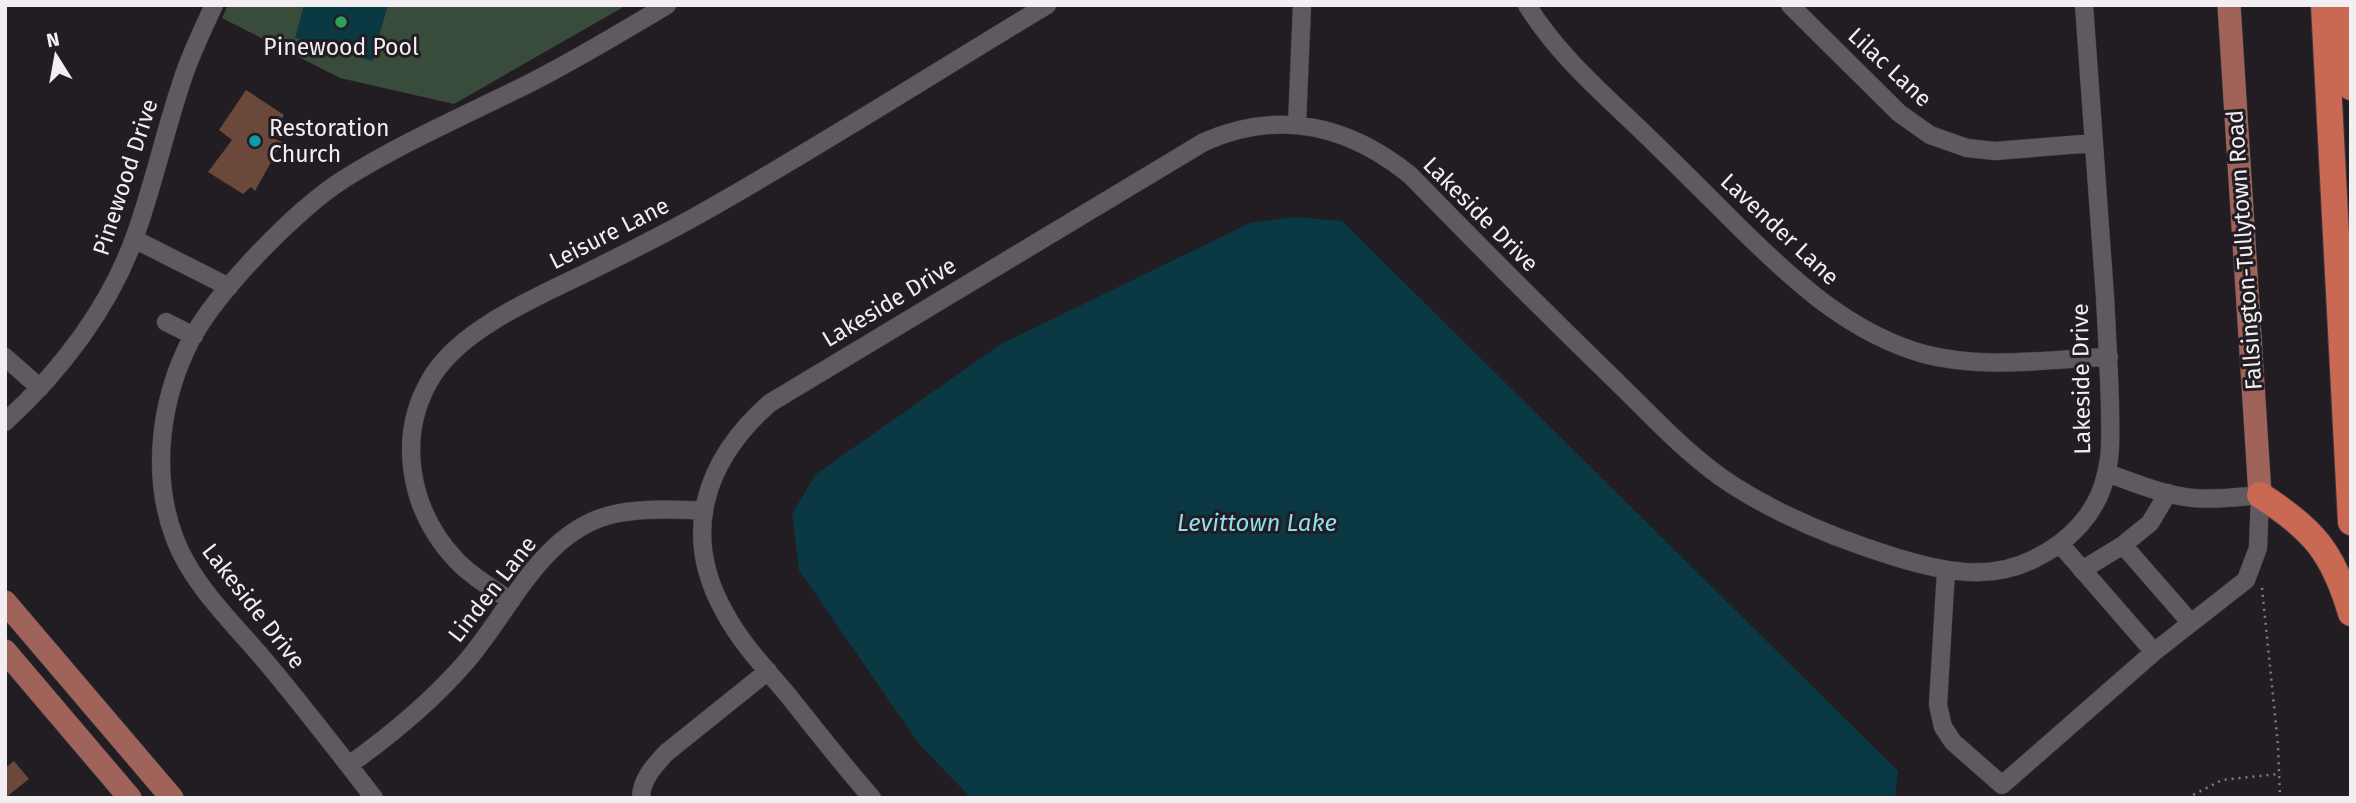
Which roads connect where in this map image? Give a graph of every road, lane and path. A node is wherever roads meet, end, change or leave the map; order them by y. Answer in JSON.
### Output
{"nodes":[{"id":1,"x":214,"y":5,"type":"edge"},
{"id":2,"x":667,"y":5,"type":"edge"},
{"id":3,"x":1048,"y":5,"type":"edge"},
{"id":4,"x":1302,"y":5,"type":"edge"},
{"id":5,"x":1527,"y":5,"type":"edge"},
{"id":6,"x":1790,"y":5,"type":"edge"},
{"id":7,"x":2084,"y":5,"type":"edge"},
{"id":8,"x":2229,"y":5,"type":"edge"},
{"id":9,"x":2324,"y":5,"type":"edge"},
{"id":10,"x":2347,"y":5,"type":"edge"},
{"id":11,"x":2351,"y":87,"type":"edge"},
{"id":12,"x":1297,"y":125,"type":"junction"},
{"id":13,"x":2094,"y":143,"type":"junction"},
{"id":14,"x":134,"y":239,"type":"junction"},
{"id":15,"x":229,"y":287,"type":"junction"},
{"id":16,"x":166,"y":322,"type":"dead end"},
{"id":17,"x":194,"y":336,"type":"junction"},
{"id":18,"x":5,"y":357,"type":"edge"},
{"id":19,"x":2109,"y":357,"type":"junction"},
{"id":20,"x":40,"y":388,"type":"junction"},
{"id":21,"x":5,"y":422,"type":"edge"},
{"id":22,"x":2107,"y":473,"type":"junction"},
{"id":23,"x":2168,"y":493,"type":"junction"},
{"id":24,"x":2260,"y":495,"type":"junction"},
{"id":25,"x":704,"y":511,"type":"junction"},
{"id":26,"x":2351,"y":522,"type":"edge"},
{"id":27,"x":2060,"y":544,"type":"junction"},
{"id":28,"x":2123,"y":545,"type":"junction"},
{"id":29,"x":1946,"y":570,"type":"junction"},
{"id":30,"x":2082,"y":570,"type":"junction"},
{"id":31,"x":2262,"y":588,"type":"dead end"},
{"id":32,"x":511,"y":601,"type":"junction"},
{"id":33,"x":5,"y":602,"type":"edge"},
{"id":34,"x":2351,"y":613,"type":"edge"},
{"id":35,"x":2191,"y":623,"type":"junction"},
{"id":36,"x":5,"y":651,"type":"edge"},
{"id":37,"x":2154,"y":652,"type":"junction"},
{"id":38,"x":768,"y":671,"type":"junction"},
{"id":39,"x":349,"y":765,"type":"junction"},
{"id":40,"x":2279,"y":774,"type":"junction"},
{"id":41,"x":130,"y":798,"type":"edge"},
{"id":42,"x":172,"y":798,"type":"edge"},
{"id":43,"x":374,"y":798,"type":"edge"},
{"id":44,"x":641,"y":798,"type":"edge"},
{"id":45,"x":872,"y":798,"type":"edge"},
{"id":46,"x":2187,"y":798,"type":"edge"},
{"id":47,"x":2280,"y":798,"type":"edge"}],
"edges":[{"from":1,"to":14,"type":"street","name":"Pinewood Drive"},
{"from":2,"to":15,"type":"street","name":"Lakeside Drive"},
{"from":3,"to":32,"type":"street","name":"Leisure Lane"},
{"from":4,"to":12,"type":"street"},
{"from":5,"to":19,"type":"street","name":"Lavender Lane"},
{"from":6,"to":13,"type":"street","name":"Lilac Lane"},
{"from":7,"to":13,"type":"street","name":"Lakeside Drive"},
{"from":8,"to":24,"type":"main road","name":"Fallsington-Tullytown Road"},
{"from":9,"to":26,"type":"highway"},
{"from":10,"to":11,"type":"highway"},
{"from":12,"to":25,"type":"street","name":"Lakeside Drive"},
{"from":12,"to":29,"type":"street","name":"Lakeside Drive"},
{"from":13,"to":19,"type":"street","name":"Lakeside Drive"},
{"from":14,"to":15,"type":"street"},
{"from":14,"to":20,"type":"street","name":"Pinewood Drive"},
{"from":15,"to":17,"type":"street","name":"Lakeside Drive"},
{"from":16,"to":17,"type":"street"},
{"from":17,"to":39,"type":"street","name":"Lakeside Drive"},
{"from":18,"to":20,"type":"street"},
{"from":19,"to":22,"type":"street","name":"Lakeside Drive"},
{"from":20,"to":21,"type":"street","name":"Pinewood Drive"},
{"from":22,"to":23,"type":"street"},
{"from":22,"to":27,"type":"street","name":"Lakeside Drive"},
{"from":23,"to":24,"type":"street"},
{"from":23,"to":28,"type":"street"},
{"from":24,"to":34,"type":"highway"},
{"from":24,"to":35,"type":"street"},
{"from":25,"to":32,"type":"street","name":"Linden Lane"},
{"from":25,"to":38,"type":"street","name":"Lakeside Drive"},
{"from":27,"to":29,"type":"street","name":"Lakeside Drive"},
{"from":27,"to":30,"type":"street"},
{"from":28,"to":30,"type":"street"},
{"from":28,"to":35,"type":"street"},
{"from":29,"to":37,"type":"street"},
{"from":30,"to":37,"type":"street"},
{"from":31,"to":40,"type":"path"},
{"from":32,"to":39,"type":"street","name":"Linden Lane"},
{"from":33,"to":42,"type":"main road"},
{"from":35,"to":37,"type":"street"},
{"from":36,"to":41,"type":"main road"},
{"from":38,"to":44,"type":"street"},
{"from":38,"to":45,"type":"street","name":"Lakeside Drive"},
{"from":39,"to":43,"type":"street","name":"Lakeside Drive"},
{"from":40,"to":46,"type":"path"},
{"from":40,"to":47,"type":"path"}]}
